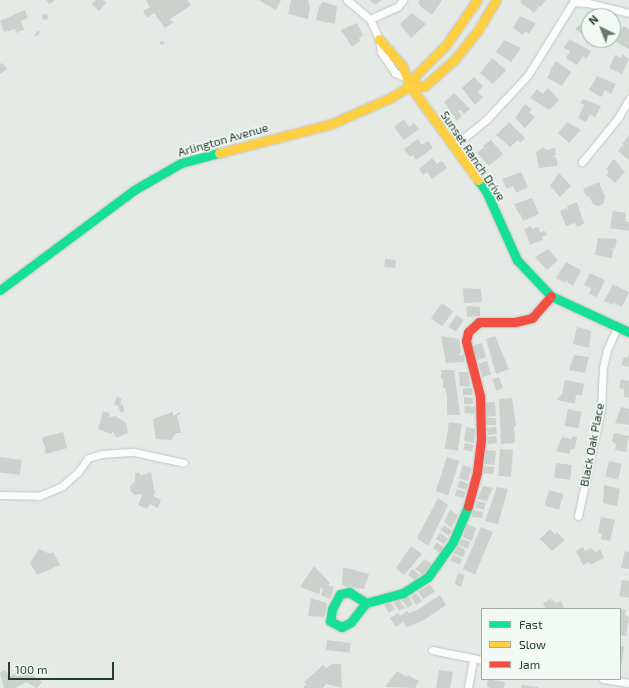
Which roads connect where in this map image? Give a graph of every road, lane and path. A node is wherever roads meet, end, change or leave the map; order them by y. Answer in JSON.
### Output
{"nodes":[{"id":1,"x":348,"y":0,"type":"edge"},
{"id":2,"x":403,"y":0,"type":"edge"},
{"id":3,"x":477,"y":0,"type":"edge"},
{"id":4,"x":496,"y":0,"type":"edge"},
{"id":5,"x":629,"y":13,"type":"edge"},
{"id":6,"x":370,"y":19,"type":"junction"},
{"id":7,"x":379,"y":39,"type":"joint"},
{"id":8,"x":410,"y":86,"type":"junction"},
{"id":9,"x":629,"y":100,"type":"edge"},
{"id":10,"x":454,"y":146,"type":"junction"},
{"id":11,"x":582,"y":162,"type":"dead end"},
{"id":12,"x":0,"y":290,"type":"edge"},
{"id":13,"x":551,"y":296,"type":"junction"},
{"id":14,"x":617,"y":328,"type":"junction"},
{"id":15,"x":629,"y":332,"type":"edge"},
{"id":16,"x":184,"y":463,"type":"dead end"},
{"id":17,"x":0,"y":495,"type":"edge"},
{"id":18,"x":578,"y":516,"type":"dead end"},
{"id":19,"x":366,"y":603,"type":"dead end"},
{"id":20,"x":432,"y":650,"type":"dead end"},
{"id":21,"x":473,"y":659,"type":"junction"},
{"id":22,"x":481,"y":660,"type":"edge"},
{"id":23,"x":609,"y":680,"type":"edge"},
{"id":24,"x":629,"y":683,"type":"edge"},
{"id":25,"x":468,"y":688,"type":"edge"}],
"edges":[{"from":1,"to":6,"type":"street","name":"Sunset Ranch Drive"},
{"from":2,"to":6,"type":"street"},
{"from":3,"to":8,"type":"street","name":"Arlington Avenue"},
{"from":4,"to":8,"type":"street","name":"Arlington Avenue"},
{"from":5,"to":10,"type":"street"},
{"from":6,"to":7,"type":"street","name":"Sunset Ranch Drive"},
{"from":7,"to":8,"type":"street","name":"Sunset Ranch Drive"},
{"from":8,"to":10,"type":"street","name":"Sunset Ranch Drive"},
{"from":8,"to":12,"type":"street","name":"Arlington Avenue"},
{"from":9,"to":11,"type":"street"},
{"from":10,"to":13,"type":"street","name":"Sunset Ranch Drive"},
{"from":13,"to":14,"type":"street","name":"Sunset Ranch Drive"},
{"from":13,"to":19,"type":"street"},
{"from":14,"to":15,"type":"street","name":"Sunset Ranch Drive"},
{"from":14,"to":18,"type":"street","name":"Black Oak Place"},
{"from":16,"to":17,"type":"street"},
{"from":20,"to":21,"type":"street"},
{"from":21,"to":22,"type":"street"},
{"from":21,"to":25,"type":"street"},
{"from":23,"to":24,"type":"street"}]}
